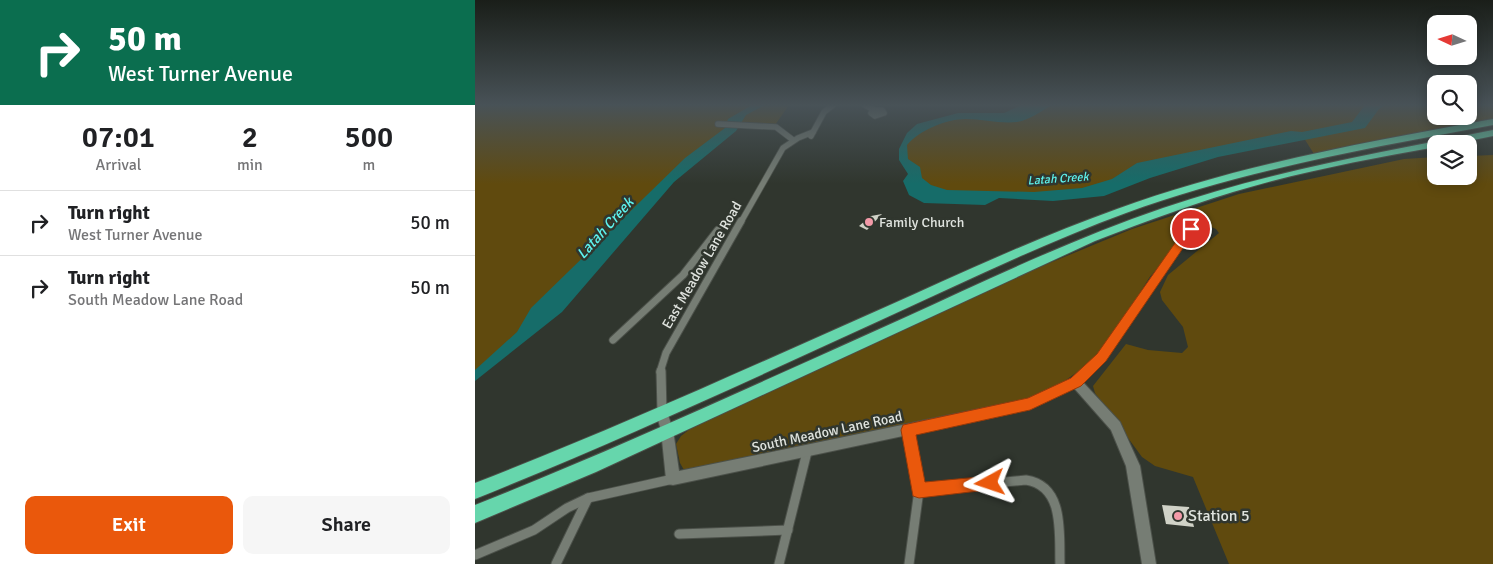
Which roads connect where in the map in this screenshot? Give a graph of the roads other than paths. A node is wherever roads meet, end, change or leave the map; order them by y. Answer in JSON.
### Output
{"nodes":[{"id":1,"x":782,"y":131,"type":"edge"},
{"id":2,"x":813,"y":131,"type":"edge"},
{"id":3,"x":1446,"y":131,"type":"edge"},
{"id":4,"x":1493,"y":133,"type":"edge"},
{"id":5,"x":1477,"y":136,"type":"edge"},
{"id":6,"x":793,"y":140,"type":"junction"},
{"id":7,"x":1427,"y":146,"type":"edge"},
{"id":8,"x":1203,"y":224,"type":"dead end"},
{"id":9,"x":732,"y":237,"type":"junction"},
{"id":10,"x":613,"y":340,"type":"dead end"},
{"id":11,"x":1076,"y":382,"type":"junction"},
{"id":12,"x":662,"y":413,"type":"junction"},
{"id":13,"x":667,"y":430,"type":"junction"},
{"id":14,"x":908,"y":430,"type":"junction"},
{"id":15,"x":807,"y":452,"type":"junction"},
{"id":16,"x":673,"y":479,"type":"junction"},
{"id":17,"x":919,"y":490,"type":"junction"},
{"id":18,"x":475,"y":491,"type":"edge"},
{"id":19,"x":589,"y":498,"type":"junction"},
{"id":20,"x":475,"y":514,"type":"edge"},
{"id":21,"x":788,"y":530,"type":"junction"},
{"id":22,"x":679,"y":534,"type":"dead end"},
{"id":23,"x":475,"y":554,"type":"edge"},
{"id":24,"x":556,"y":564,"type":"edge"},
{"id":25,"x":779,"y":564,"type":"edge"},
{"id":26,"x":909,"y":564,"type":"edge"},
{"id":27,"x":1060,"y":564,"type":"edge"},
{"id":28,"x":1149,"y":564,"type":"edge"}],
"edges":[{"from":1,"to":6,"type":"street"},
{"from":2,"to":6,"type":"street"},
{"from":3,"to":12,"type":"highway"},
{"from":4,"to":5,"type":"highway"},
{"from":6,"to":9,"type":"street","name":"East Meadow Lane Road"},
{"from":7,"to":13,"type":"highway"},
{"from":8,"to":11,"type":"street","name":"South Meadow Lane Road"},
{"from":9,"to":10,"type":"street"},
{"from":9,"to":12,"type":"street","name":"East Meadow Lane Road"},
{"from":11,"to":14,"type":"street","name":"South Meadow Lane Road"},
{"from":11,"to":28,"type":"street"},
{"from":12,"to":13,"type":"street"},
{"from":12,"to":18,"type":"highway"},
{"from":13,"to":16,"type":"street"},
{"from":13,"to":20,"type":"highway"},
{"from":14,"to":15,"type":"street","name":"South Meadow Lane Road"},
{"from":14,"to":17,"type":"street"},
{"from":15,"to":16,"type":"street","name":"South Meadow Lane Road"},
{"from":15,"to":21,"type":"street"},
{"from":16,"to":19,"type":"street","name":"South Meadow Lane Road"},
{"from":17,"to":26,"type":"street"},
{"from":17,"to":27,"type":"street"},
{"from":19,"to":23,"type":"street","name":"South Meadow Lane Road"},
{"from":19,"to":24,"type":"street"},
{"from":21,"to":22,"type":"street"},
{"from":21,"to":25,"type":"street"}]}
